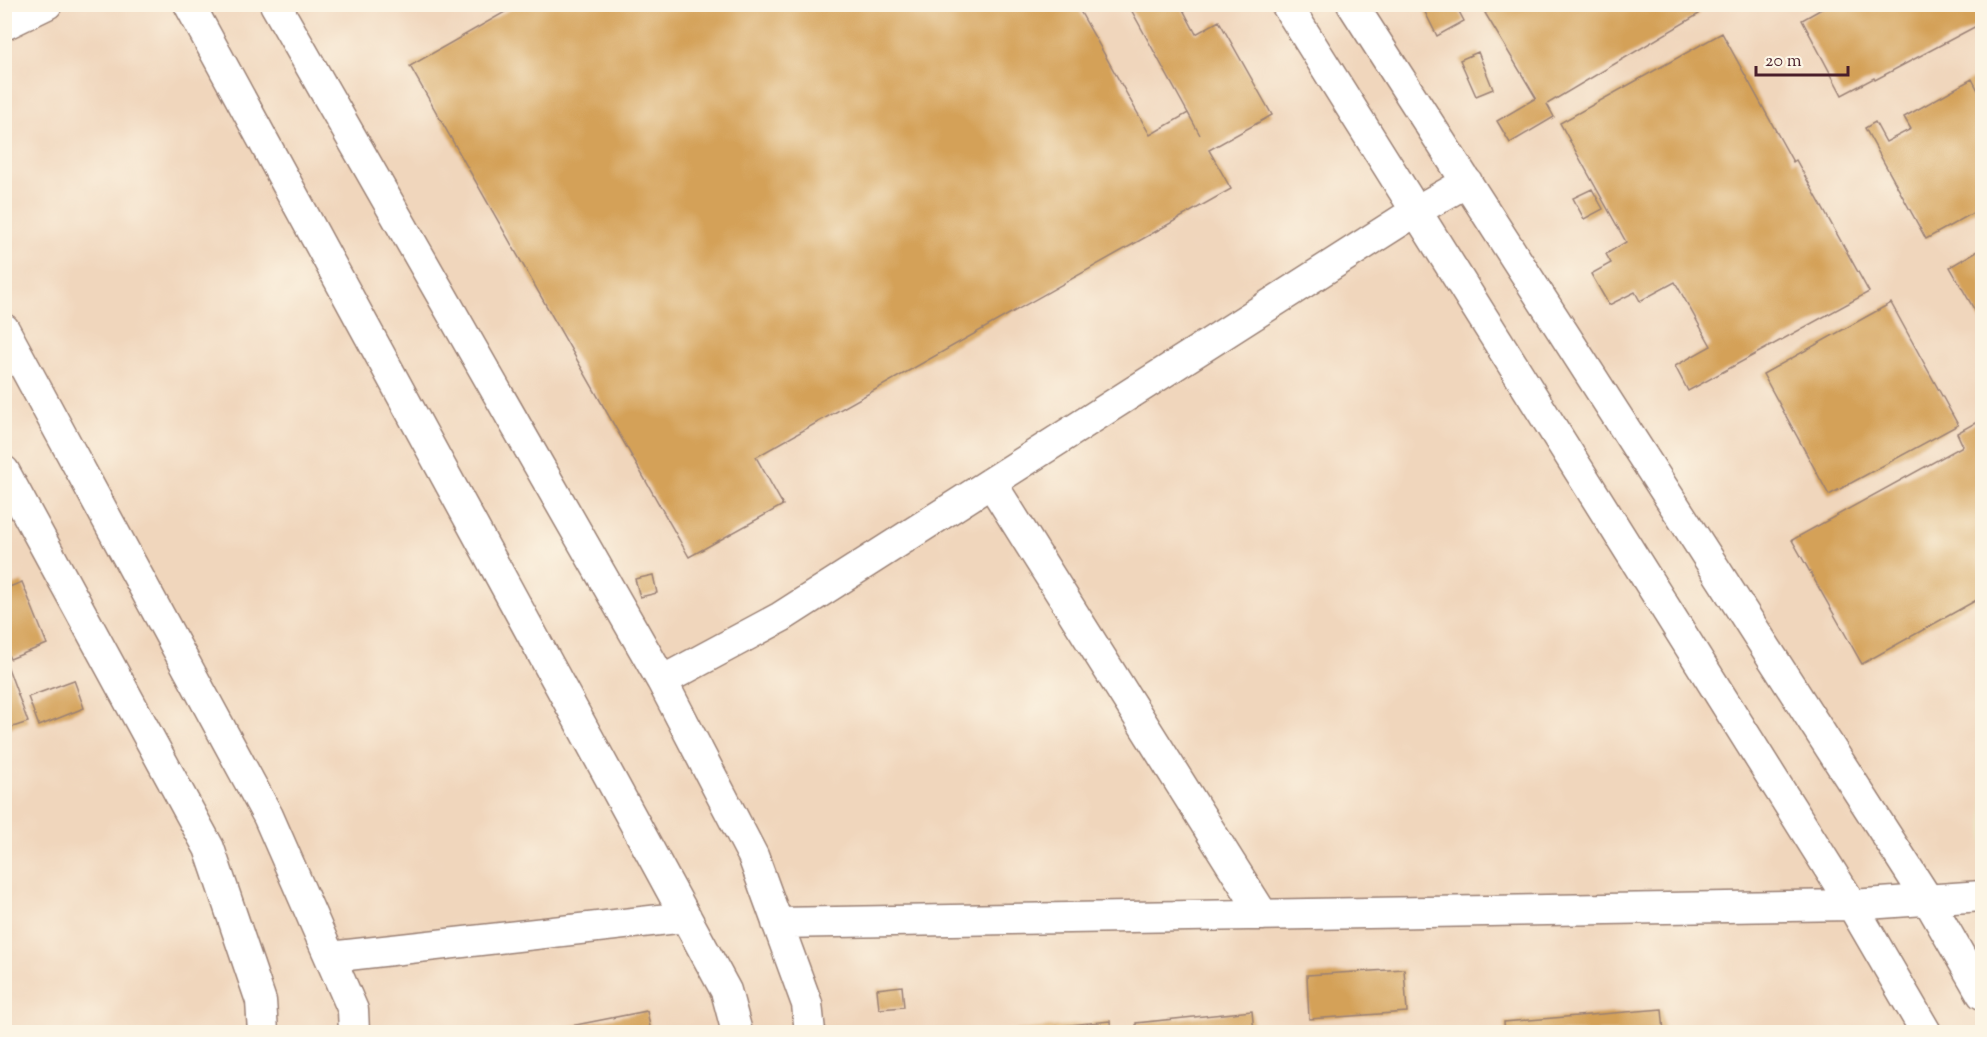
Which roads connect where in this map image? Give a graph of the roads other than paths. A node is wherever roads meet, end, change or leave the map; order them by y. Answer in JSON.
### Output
{"nodes":[{"id":1,"x":47,"y":4,"type":"edge"},
{"id":2,"x":189,"y":4,"type":"edge"},
{"id":3,"x":275,"y":4,"type":"edge"},
{"id":4,"x":1286,"y":4,"type":"edge"},
{"id":5,"x":1352,"y":4,"type":"edge"},
{"id":6,"x":4,"y":24,"type":"edge"},
{"id":7,"x":1467,"y":182,"type":"junction"},
{"id":8,"x":1416,"y":211,"type":"junction"},
{"id":9,"x":4,"y":329,"type":"edge"},
{"id":10,"x":4,"y":471,"type":"edge"},
{"id":11,"x":992,"y":484,"type":"junction"},
{"id":12,"x":662,"y":681,"type":"junction"},
{"id":13,"x":1983,"y":896,"type":"edge"},
{"id":14,"x":1928,"y":900,"type":"junction"},
{"id":15,"x":1852,"y":905,"type":"junction"},
{"id":16,"x":1263,"y":915,"type":"junction"},
{"id":17,"x":686,"y":917,"type":"junction"},
{"id":18,"x":777,"y":923,"type":"junction"},
{"id":19,"x":330,"y":957,"type":"junction"},
{"id":20,"x":1983,"y":994,"type":"edge"},
{"id":21,"x":263,"y":1032,"type":"edge"},
{"id":22,"x":354,"y":1032,"type":"edge"},
{"id":23,"x":737,"y":1032,"type":"edge"},
{"id":24,"x":810,"y":1032,"type":"edge"},
{"id":25,"x":1926,"y":1032,"type":"edge"}],
"edges":[{"from":1,"to":6,"type":"street"},
{"from":2,"to":17,"type":"street"},
{"from":3,"to":12,"type":"street"},
{"from":4,"to":8,"type":"street"},
{"from":5,"to":7,"type":"street"},
{"from":7,"to":8,"type":"street"},
{"from":7,"to":14,"type":"street"},
{"from":8,"to":11,"type":"street"},
{"from":8,"to":15,"type":"street"},
{"from":9,"to":19,"type":"street"},
{"from":10,"to":21,"type":"street"},
{"from":11,"to":12,"type":"street"},
{"from":11,"to":16,"type":"street"},
{"from":12,"to":18,"type":"street"},
{"from":13,"to":14,"type":"street"},
{"from":14,"to":15,"type":"street"},
{"from":14,"to":20,"type":"street"},
{"from":15,"to":16,"type":"street"},
{"from":15,"to":25,"type":"street"},
{"from":16,"to":18,"type":"street"},
{"from":17,"to":19,"type":"street"},
{"from":17,"to":23,"type":"street"},
{"from":18,"to":24,"type":"street"},
{"from":19,"to":22,"type":"street"}]}
